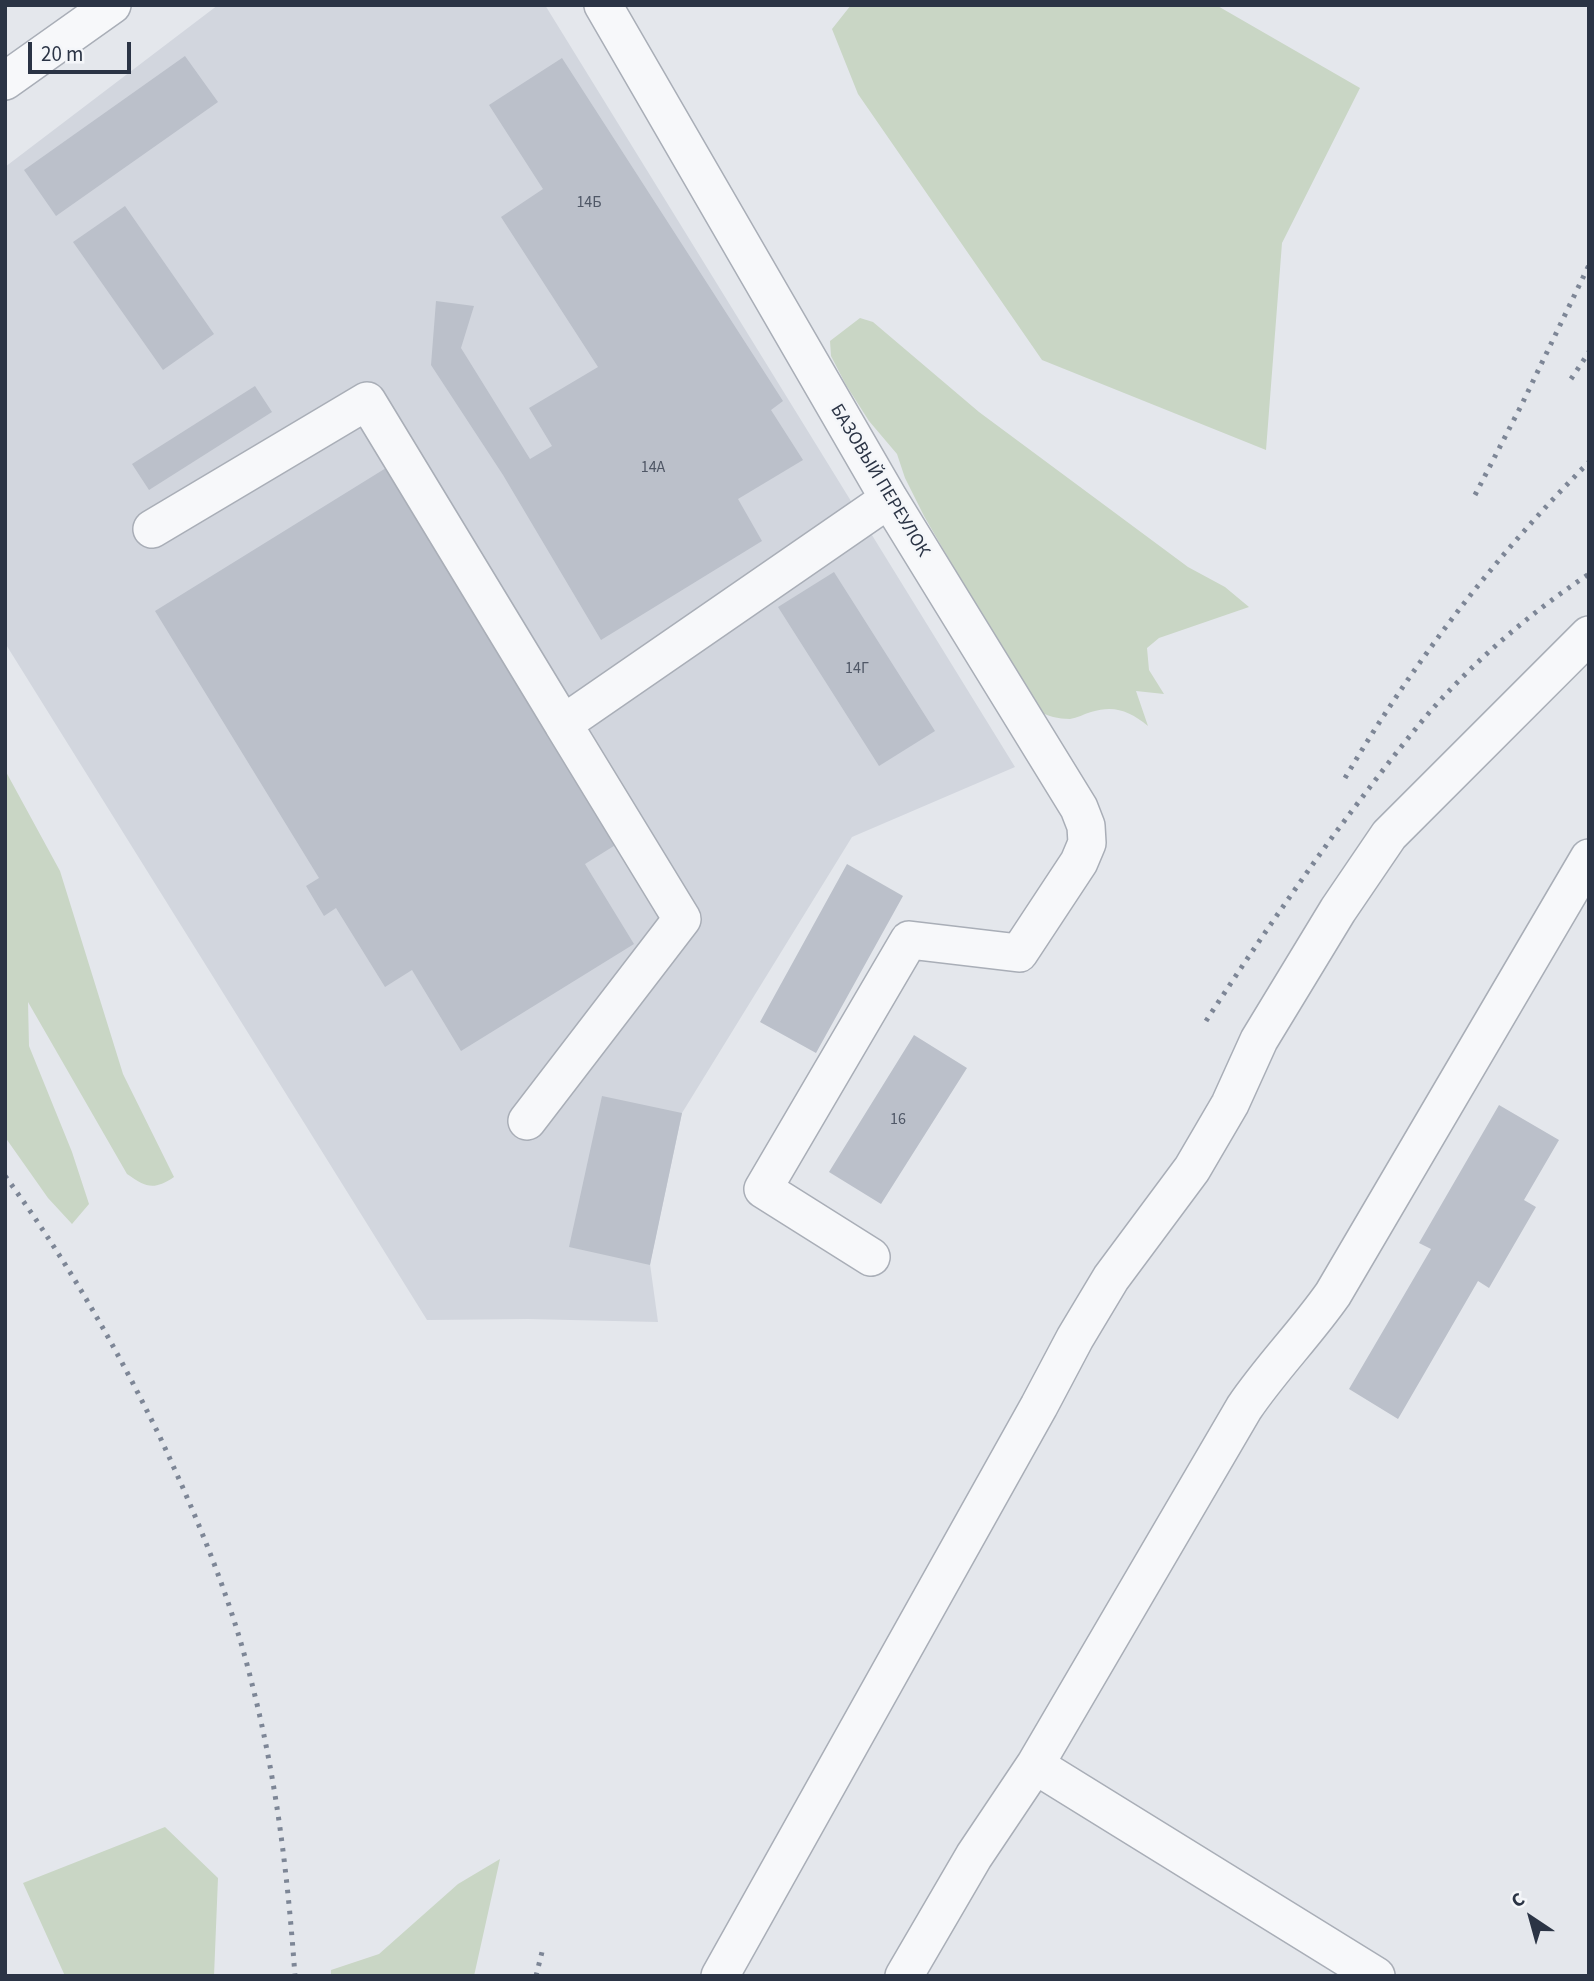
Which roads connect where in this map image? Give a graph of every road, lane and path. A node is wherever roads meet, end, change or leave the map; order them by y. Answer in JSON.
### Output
{"nodes":[{"id":1,"x":113,"y":5,"type":"edge"},
{"id":2,"x":603,"y":5,"type":"edge"},
{"id":3,"x":5,"y":81,"type":"edge"},
{"id":4,"x":888,"y":499,"type":"junction"},
{"id":5,"x":152,"y":529,"type":"dead end"},
{"id":6,"x":1589,"y":635,"type":"edge"},
{"id":7,"x":563,"y":724,"type":"junction"},
{"id":8,"x":1589,"y":858,"type":"edge"},
{"id":9,"x":527,"y":1121,"type":"dead end"},
{"id":10,"x":871,"y":1256,"type":"dead end"},
{"id":11,"x":1035,"y":1765,"type":"junction"},
{"id":12,"x":720,"y":1976,"type":"edge"},
{"id":13,"x":904,"y":1976,"type":"edge"},
{"id":14,"x":1376,"y":1976,"type":"edge"}],
"edges":[{"from":1,"to":3,"type":"street"},
{"from":2,"to":4,"type":"street","name":"БАЗОВЫЙ ПЕРЕУЛОК"},
{"from":4,"to":7,"type":"street"},
{"from":4,"to":10,"type":"street","name":"БАЗОВЫЙ ПЕРЕУЛОК"},
{"from":5,"to":7,"type":"street"},
{"from":6,"to":12,"type":"street"},
{"from":7,"to":9,"type":"street"},
{"from":8,"to":11,"type":"street"},
{"from":11,"to":13,"type":"street"},
{"from":11,"to":14,"type":"street"}]}
